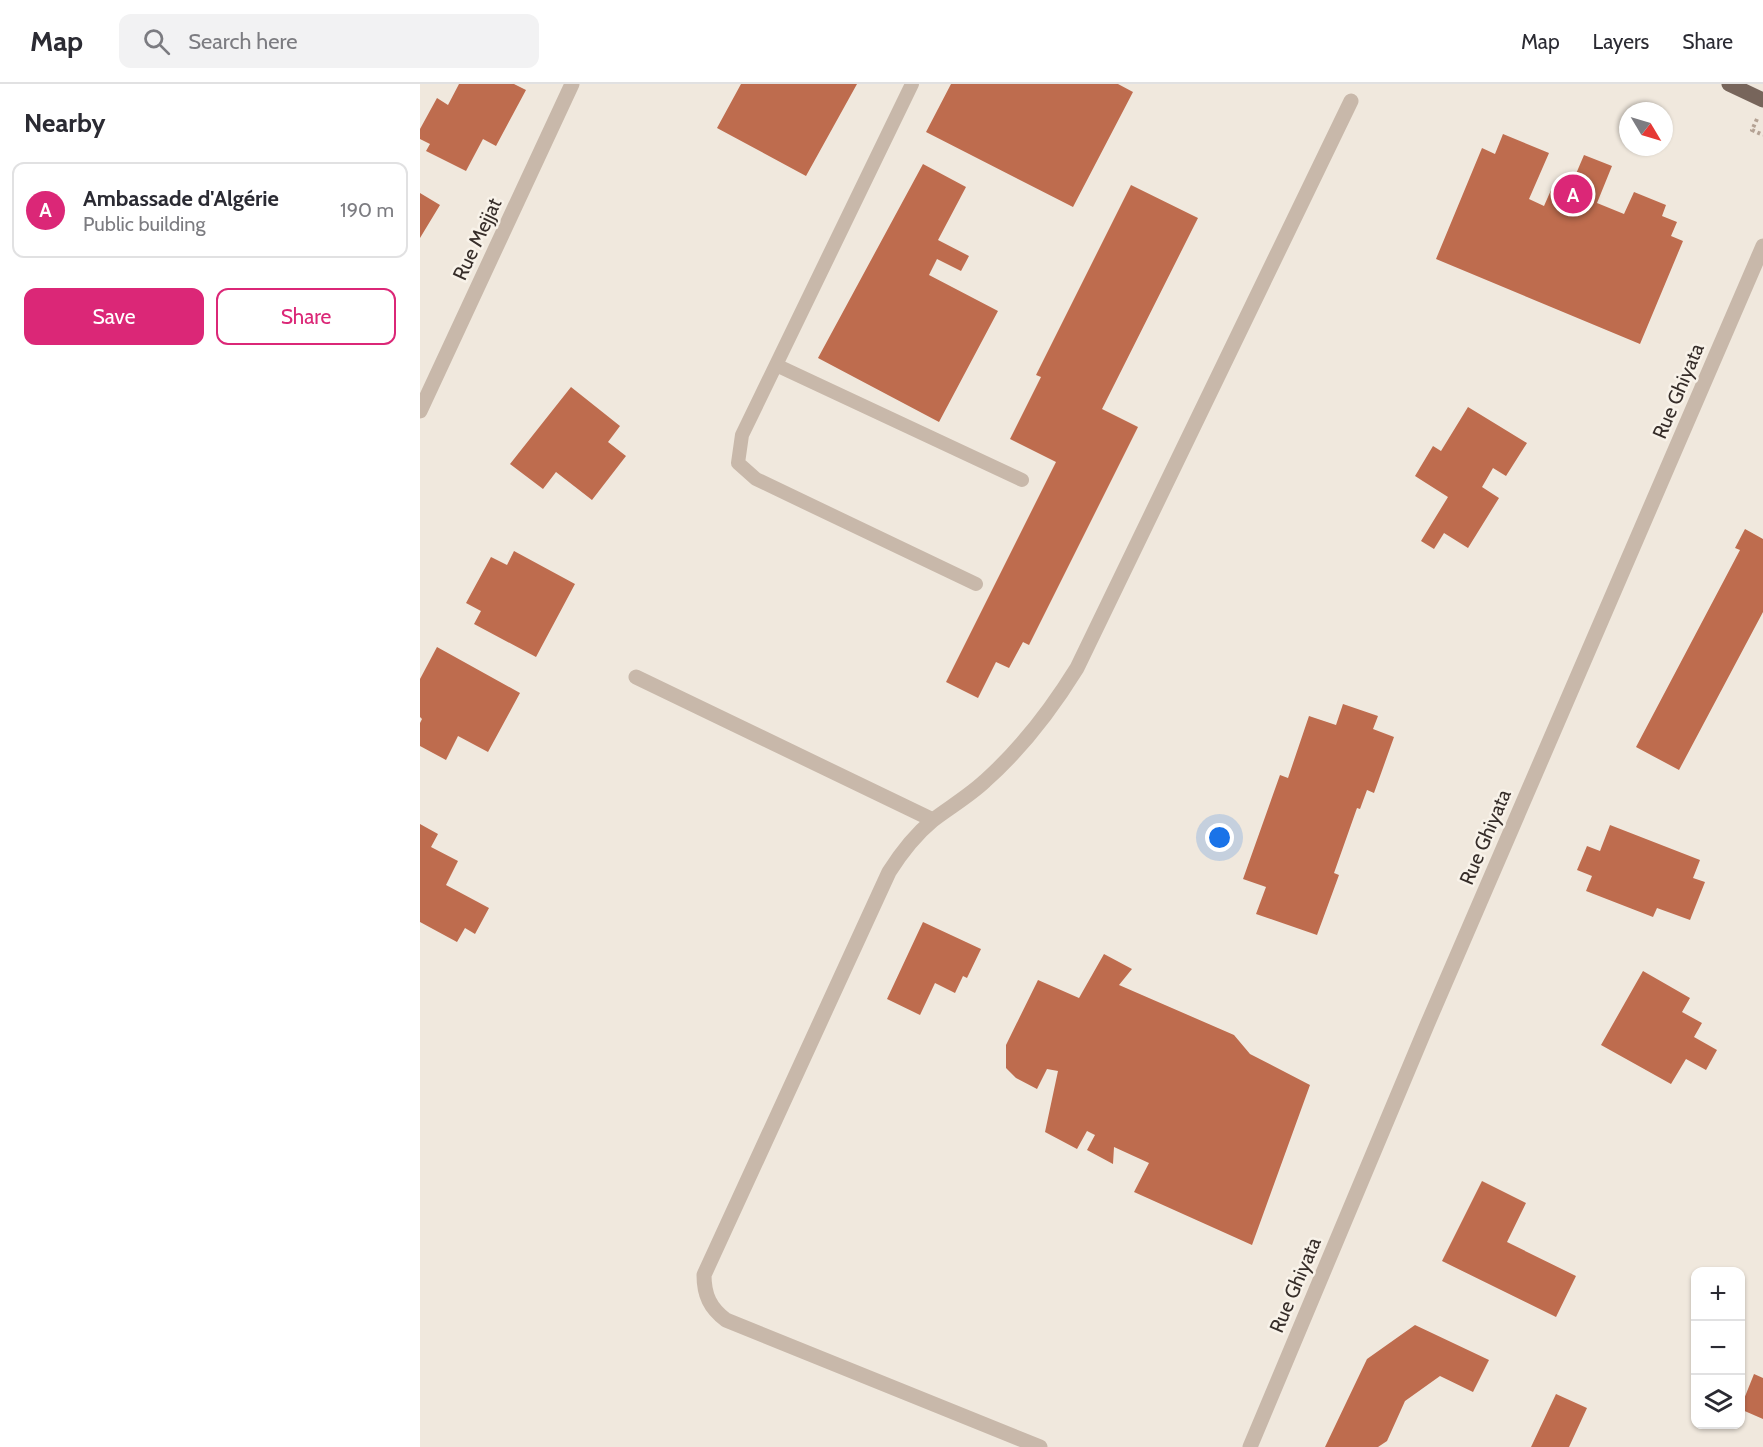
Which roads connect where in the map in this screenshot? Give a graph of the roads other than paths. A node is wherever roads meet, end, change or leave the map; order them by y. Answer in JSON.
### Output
{"nodes":[{"id":1,"x":572,"y":84,"type":"edge"},
{"id":2,"x":912,"y":84,"type":"edge"},
{"id":3,"x":1730,"y":84,"type":"edge"},
{"id":4,"x":1351,"y":101,"type":"dead end"},
{"id":5,"x":1761,"y":107,"type":"edge"},
{"id":6,"x":1763,"y":246,"type":"edge"},
{"id":7,"x":776,"y":365,"type":"junction"},
{"id":8,"x":420,"y":411,"type":"edge"},
{"id":9,"x":1022,"y":480,"type":"dead end"},
{"id":10,"x":976,"y":584,"type":"dead end"},
{"id":11,"x":636,"y":678,"type":"dead end"},
{"id":12,"x":933,"y":820,"type":"junction"},
{"id":13,"x":1040,"y":1447,"type":"edge"},
{"id":14,"x":1250,"y":1447,"type":"edge"}],
"edges":[{"from":1,"to":8,"type":"street","name":"Rue Mejjat"},
{"from":2,"to":7,"type":"lane"},
{"from":3,"to":5,"type":"main road"},
{"from":4,"to":12,"type":"street"},
{"from":6,"to":14,"type":"street","name":"Rue Ghiyata"},
{"from":7,"to":9,"type":"lane"},
{"from":7,"to":10,"type":"lane"},
{"from":11,"to":12,"type":"street"},
{"from":12,"to":13,"type":"street"}]}
